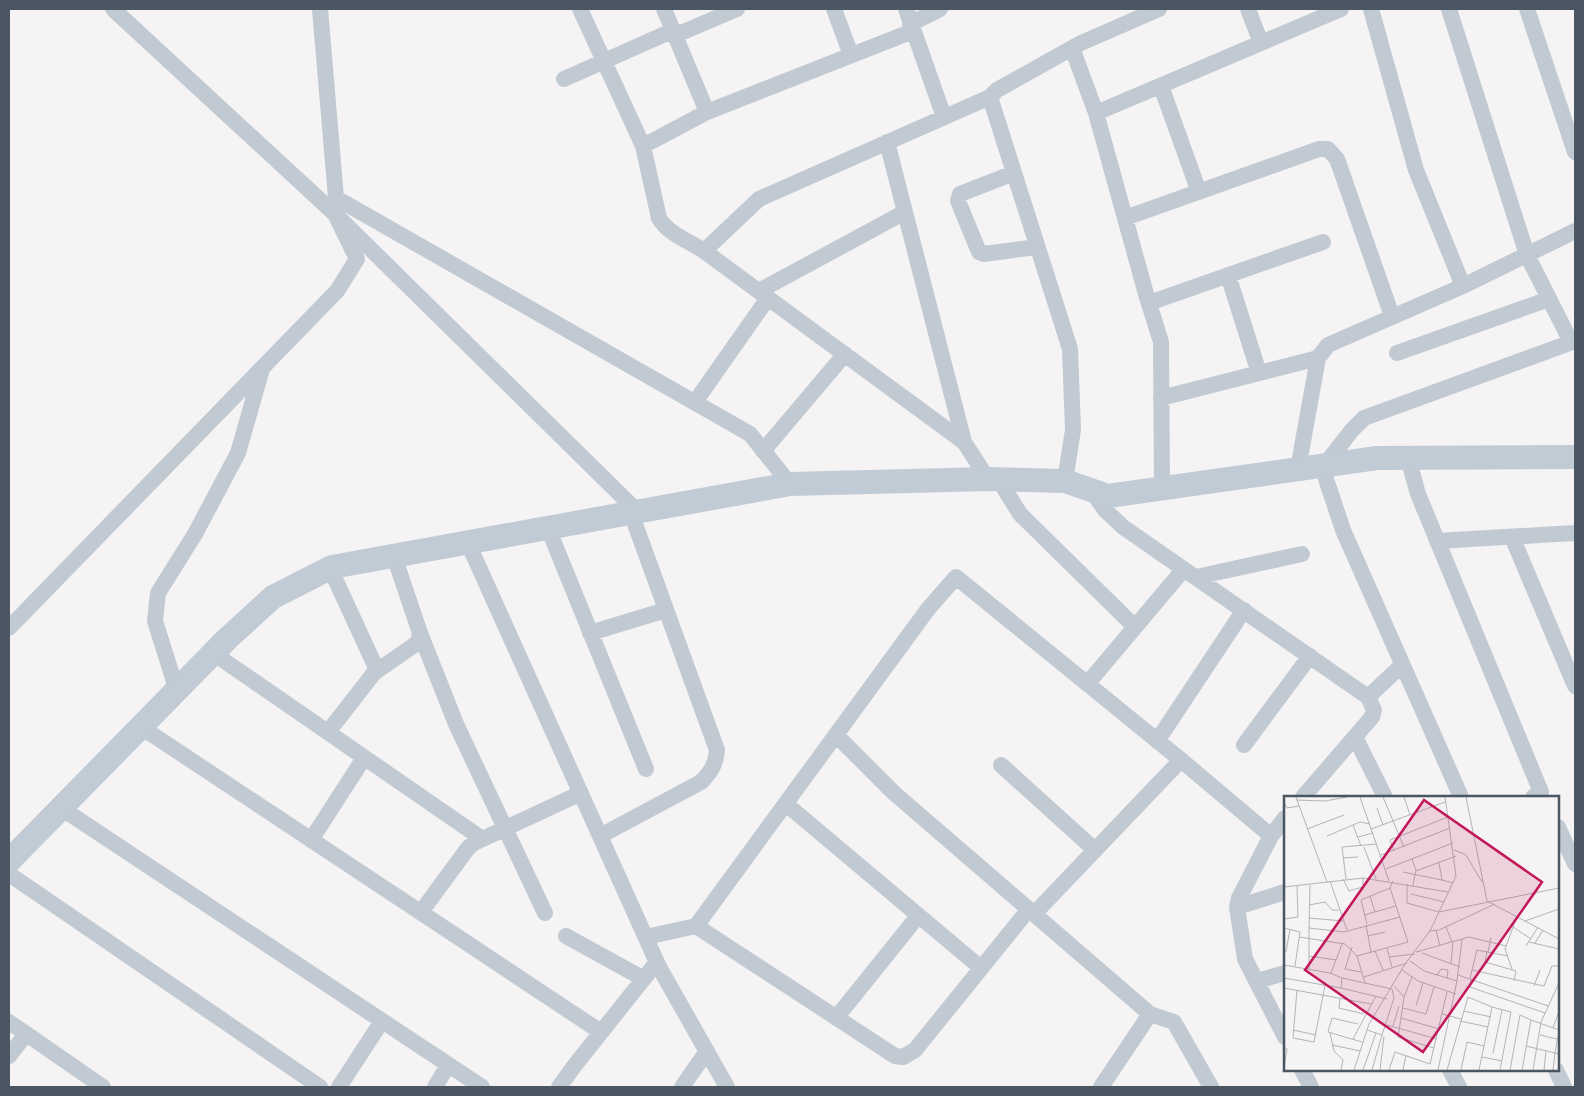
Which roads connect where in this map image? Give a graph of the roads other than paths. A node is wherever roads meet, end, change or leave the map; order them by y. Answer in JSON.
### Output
{"nodes":[{"id":1,"x":112,"y":9,"type":"edge"},
{"id":2,"x":320,"y":9,"type":"edge"},
{"id":3,"x":580,"y":9,"type":"edge"},
{"id":4,"x":664,"y":9,"type":"edge"},
{"id":5,"x":737,"y":9,"type":"edge"},
{"id":6,"x":834,"y":9,"type":"edge"},
{"id":7,"x":940,"y":9,"type":"edge"},
{"id":8,"x":1159,"y":9,"type":"edge"},
{"id":9,"x":1248,"y":9,"type":"edge"},
{"id":10,"x":1341,"y":9,"type":"edge"},
{"id":11,"x":1371,"y":9,"type":"edge"},
{"id":12,"x":1449,"y":9,"type":"edge"},
{"id":13,"x":1527,"y":9,"type":"edge"},
{"id":14,"x":910,"y":21,"type":"edge"},
{"id":15,"x":675,"y":33,"type":"junction"},
{"id":16,"x":1261,"y":43,"type":"junction"},
{"id":17,"x":1072,"y":48,"type":"junction"},
{"id":18,"x":851,"y":55,"type":"junction"},
{"id":19,"x":604,"y":60,"type":"junction"},
{"id":20,"x":564,"y":79,"type":"dead end"},
{"id":21,"x":1161,"y":86,"type":"junction"},
{"id":22,"x":990,"y":96,"type":"junction"},
{"id":23,"x":707,"y":112,"type":"junction"},
{"id":24,"x":1096,"y":113,"type":"junction"},
{"id":25,"x":944,"y":117,"type":"junction"},
{"id":26,"x":887,"y":142,"type":"junction"},
{"id":27,"x":644,"y":146,"type":"junction"},
{"id":28,"x":1575,"y":152,"type":"edge"},
{"id":29,"x":1014,"y":172,"type":"junction"},
{"id":30,"x":1199,"y":192,"type":"junction"},
{"id":31,"x":335,"y":206,"type":"junction"},
{"id":32,"x":905,"y":212,"type":"junction"},
{"id":33,"x":1125,"y":218,"type":"junction"},
{"id":34,"x":1575,"y":231,"type":"edge"},
{"id":35,"x":1323,"y":242,"type":"dead end"},
{"id":36,"x":1037,"y":246,"type":"junction"},
{"id":37,"x":704,"y":251,"type":"junction"},
{"id":38,"x":1527,"y":255,"type":"junction"},
{"id":39,"x":1228,"y":275,"type":"junction"},
{"id":40,"x":1463,"y":286,"type":"junction"},
{"id":41,"x":764,"y":295,"type":"junction"},
{"id":42,"x":1549,"y":299,"type":"junction"},
{"id":43,"x":1149,"y":303,"type":"junction"},
{"id":44,"x":1392,"y":316,"type":"junction"},
{"id":45,"x":1573,"y":342,"type":"edge"},
{"id":46,"x":845,"y":354,"type":"junction"},
{"id":47,"x":1397,"y":354,"type":"dead end"},
{"id":48,"x":1318,"y":358,"type":"junction"},
{"id":49,"x":263,"y":367,"type":"junction"},
{"id":50,"x":1259,"y":373,"type":"junction"},
{"id":51,"x":1161,"y":398,"type":"junction"},
{"id":52,"x":695,"y":402,"type":"junction"},
{"id":53,"x":964,"y":442,"type":"junction"},
{"id":54,"x":763,"y":451,"type":"junction"},
{"id":55,"x":1575,"y":457,"type":"edge"},
{"id":56,"x":1408,"y":458,"type":"junction"},
{"id":57,"x":1324,"y":466,"type":"junction"},
{"id":58,"x":1298,"y":469,"type":"junction"},
{"id":59,"x":993,"y":480,"type":"junction"},
{"id":60,"x":1065,"y":481,"type":"junction"},
{"id":61,"x":790,"y":484,"type":"junction"},
{"id":62,"x":1162,"y":488,"type":"junction"},
{"id":63,"x":1091,"y":490,"type":"junction"},
{"id":64,"x":634,"y":512,"type":"junction"},
{"id":65,"x":548,"y":528,"type":"junction"},
{"id":66,"x":1575,"y":534,"type":"edge"},
{"id":67,"x":1512,"y":537,"type":"junction"},
{"id":68,"x":1437,"y":541,"type":"junction"},
{"id":69,"x":468,"y":543,"type":"junction"},
{"id":70,"x":1302,"y":554,"type":"dead end"},
{"id":71,"x":394,"y":556,"type":"junction"},
{"id":72,"x":330,"y":568,"type":"junction"},
{"id":73,"x":1190,"y":573,"type":"junction"},
{"id":74,"x":666,"y":610,"type":"junction"},
{"id":75,"x":1244,"y":610,"type":"junction"},
{"id":76,"x":1135,"y":627,"type":"junction"},
{"id":77,"x":9,"y":628,"type":"edge"},
{"id":78,"x":420,"y":633,"type":"junction"},
{"id":79,"x":590,"y":633,"type":"junction"},
{"id":80,"x":213,"y":653,"type":"junction"},
{"id":81,"x":1310,"y":656,"type":"junction"},
{"id":82,"x":1402,"y":665,"type":"junction"},
{"id":83,"x":377,"y":670,"type":"junction"},
{"id":84,"x":1087,"y":684,"type":"junction"},
{"id":85,"x":1575,"y":686,"type":"edge"},
{"id":86,"x":177,"y":691,"type":"junction"},
{"id":87,"x":1368,"y":697,"type":"junction"},
{"id":88,"x":141,"y":727,"type":"junction"},
{"id":89,"x":328,"y":732,"type":"junction"},
{"id":90,"x":836,"y":735,"type":"junction"},
{"id":91,"x":1355,"y":737,"type":"junction"},
{"id":92,"x":1157,"y":741,"type":"junction"},
{"id":93,"x":1244,"y":745,"type":"dead end"},
{"id":94,"x":364,"y":758,"type":"junction"},
{"id":95,"x":1181,"y":760,"type":"junction"},
{"id":96,"x":1001,"y":765,"type":"dead end"},
{"id":97,"x":646,"y":769,"type":"dead end"},
{"id":98,"x":581,"y":793,"type":"junction"},
{"id":99,"x":1304,"y":796,"type":"edge"},
{"id":100,"x":1384,"y":796,"type":"edge"},
{"id":101,"x":1462,"y":796,"type":"edge"},
{"id":102,"x":1539,"y":796,"type":"edge"},
{"id":103,"x":786,"y":804,"type":"junction"},
{"id":104,"x":61,"y":808,"type":"junction"},
{"id":105,"x":1284,"y":819,"type":"edge"},
{"id":106,"x":504,"y":828,"type":"junction"},
{"id":107,"x":1559,"y":829,"type":"edge"},
{"id":108,"x":600,"y":836,"type":"junction"},
{"id":109,"x":1270,"y":836,"type":"junction"},
{"id":110,"x":481,"y":838,"type":"junction"},
{"id":111,"x":311,"y":840,"type":"junction"},
{"id":112,"x":1095,"y":850,"type":"junction"},
{"id":113,"x":9,"y":862,"type":"edge"},
{"id":114,"x":1575,"y":864,"type":"edge"},
{"id":115,"x":9,"y":874,"type":"edge"},
{"id":116,"x":1284,"y":892,"type":"edge"},
{"id":117,"x":1237,"y":907,"type":"junction"},
{"id":118,"x":1031,"y":911,"type":"junction"},
{"id":119,"x":421,"y":912,"type":"junction"},
{"id":120,"x":545,"y":913,"type":"dead end"},
{"id":121,"x":918,"y":916,"type":"junction"},
{"id":122,"x":696,"y":926,"type":"junction"},
{"id":123,"x":566,"y":936,"type":"dead end"},
{"id":124,"x":646,"y":937,"type":"junction"},
{"id":125,"x":657,"y":962,"type":"junction"},
{"id":126,"x":981,"y":968,"type":"junction"},
{"id":127,"x":1284,"y":973,"type":"edge"},
{"id":128,"x":644,"y":979,"type":"junction"},
{"id":129,"x":1256,"y":981,"type":"junction"},
{"id":130,"x":1150,"y":1014,"type":"junction"},
{"id":131,"x":836,"y":1018,"type":"junction"},
{"id":132,"x":382,"y":1021,"type":"junction"},
{"id":133,"x":9,"y":1022,"type":"edge"},
{"id":134,"x":601,"y":1032,"type":"junction"},
{"id":135,"x":26,"y":1034,"type":"junction"},
{"id":136,"x":1284,"y":1035,"type":"edge"},
{"id":137,"x":707,"y":1051,"type":"junction"},
{"id":138,"x":9,"y":1056,"type":"edge"},
{"id":139,"x":448,"y":1065,"type":"junction"},
{"id":140,"x":1303,"y":1071,"type":"edge"},
{"id":141,"x":1451,"y":1071,"type":"edge"},
{"id":142,"x":85,"y":1082,"type":"edge"},
{"id":143,"x":1109,"y":1083,"type":"edge"},
{"id":144,"x":103,"y":1087,"type":"edge"},
{"id":145,"x":320,"y":1087,"type":"edge"},
{"id":146,"x":339,"y":1087,"type":"edge"},
{"id":147,"x":435,"y":1087,"type":"edge"},
{"id":148,"x":482,"y":1087,"type":"edge"},
{"id":149,"x":559,"y":1087,"type":"edge"},
{"id":150,"x":682,"y":1087,"type":"edge"},
{"id":151,"x":727,"y":1087,"type":"edge"},
{"id":152,"x":1211,"y":1087,"type":"edge"},
{"id":153,"x":1311,"y":1087,"type":"edge"},
{"id":154,"x":1459,"y":1087,"type":"edge"}],
"edges":[{"from":1,"to":31,"type":"street"},
{"from":2,"to":31,"type":"street"},
{"from":3,"to":19,"type":"street"},
{"from":4,"to":15,"type":"street"},
{"from":5,"to":15,"type":"street"},
{"from":6,"to":18,"type":"street"},
{"from":7,"to":14,"type":"street"},
{"from":8,"to":17,"type":"street"},
{"from":9,"to":16,"type":"street"},
{"from":10,"to":16,"type":"street"},
{"from":11,"to":40,"type":"street"},
{"from":12,"to":38,"type":"street"},
{"from":13,"to":28,"type":"street"},
{"from":14,"to":18,"type":"street"},
{"from":14,"to":25,"type":"street"},
{"from":15,"to":19,"type":"street"},
{"from":15,"to":23,"type":"street"},
{"from":16,"to":21,"type":"street"},
{"from":17,"to":22,"type":"street"},
{"from":17,"to":24,"type":"street"},
{"from":18,"to":23,"type":"street"},
{"from":19,"to":20,"type":"street"},
{"from":19,"to":27,"type":"street"},
{"from":21,"to":24,"type":"street"},
{"from":21,"to":30,"type":"street"},
{"from":22,"to":25,"type":"street"},
{"from":22,"to":29,"type":"street"},
{"from":23,"to":27,"type":"street"},
{"from":24,"to":33,"type":"street"},
{"from":25,"to":26,"type":"street"},
{"from":26,"to":32,"type":"street"},
{"from":26,"to":37,"type":"street"},
{"from":27,"to":37,"type":"street"},
{"from":29,"to":36,"type":"street"},
{"from":29,"to":36,"type":"street"},
{"from":30,"to":33,"type":"street"},
{"from":30,"to":44,"type":"street"},
{"from":31,"to":49,"type":"street"},
{"from":31,"to":52,"type":"street"},
{"from":31,"to":64,"type":"street"},
{"from":32,"to":41,"type":"street"},
{"from":32,"to":53,"type":"street"},
{"from":33,"to":43,"type":"street"},
{"from":34,"to":38,"type":"street"},
{"from":35,"to":39,"type":"street"},
{"from":36,"to":60,"type":"street"},
{"from":37,"to":41,"type":"street"},
{"from":38,"to":40,"type":"street"},
{"from":38,"to":42,"type":"street"},
{"from":39,"to":43,"type":"street"},
{"from":39,"to":50,"type":"street"},
{"from":40,"to":44,"type":"street"},
{"from":41,"to":46,"type":"street"},
{"from":41,"to":52,"type":"street"},
{"from":42,"to":45,"type":"street"},
{"from":42,"to":47,"type":"street"},
{"from":43,"to":51,"type":"street"},
{"from":44,"to":48,"type":"street"},
{"from":45,"to":57,"type":"street"},
{"from":46,"to":53,"type":"street"},
{"from":46,"to":54,"type":"street"},
{"from":48,"to":50,"type":"street"},
{"from":48,"to":58,"type":"street"},
{"from":49,"to":77,"type":"street"},
{"from":49,"to":86,"type":"street"},
{"from":50,"to":51,"type":"street"},
{"from":51,"to":62,"type":"street"},
{"from":52,"to":54,"type":"street"},
{"from":53,"to":59,"type":"street"},
{"from":54,"to":61,"type":"street"},
{"from":55,"to":56,"type":"street"},
{"from":56,"to":57,"type":"street"},
{"from":56,"to":68,"type":"street"},
{"from":57,"to":58,"type":"street"},
{"from":57,"to":82,"type":"street"},
{"from":58,"to":62,"type":"street"},
{"from":59,"to":60,"type":"street"},
{"from":59,"to":61,"type":"street"},
{"from":59,"to":76,"type":"street"},
{"from":60,"to":63,"type":"street"},
{"from":61,"to":64,"type":"street"},
{"from":62,"to":63,"type":"street"},
{"from":63,"to":73,"type":"street"},
{"from":64,"to":65,"type":"street"},
{"from":64,"to":74,"type":"street"},
{"from":65,"to":69,"type":"street"},
{"from":65,"to":79,"type":"street"},
{"from":66,"to":67,"type":"street"},
{"from":67,"to":68,"type":"street"},
{"from":67,"to":85,"type":"street"},
{"from":68,"to":102,"type":"street"},
{"from":69,"to":71,"type":"street"},
{"from":69,"to":98,"type":"street"},
{"from":70,"to":73,"type":"street"},
{"from":71,"to":72,"type":"street"},
{"from":71,"to":78,"type":"street"},
{"from":72,"to":80,"type":"street"},
{"from":72,"to":83,"type":"street"},
{"from":73,"to":75,"type":"street"},
{"from":73,"to":76,"type":"street"},
{"from":74,"to":79,"type":"street"},
{"from":74,"to":108,"type":"street"},
{"from":75,"to":81,"type":"street"},
{"from":75,"to":92,"type":"street"},
{"from":76,"to":84,"type":"street"},
{"from":78,"to":83,"type":"street"},
{"from":78,"to":106,"type":"street"},
{"from":79,"to":97,"type":"street"},
{"from":80,"to":86,"type":"street"},
{"from":80,"to":89,"type":"street"},
{"from":81,"to":87,"type":"street"},
{"from":81,"to":93,"type":"street"},
{"from":82,"to":87,"type":"street"},
{"from":82,"to":101,"type":"street"},
{"from":83,"to":89,"type":"street"},
{"from":84,"to":90,"type":"street"},
{"from":84,"to":92,"type":"street"},
{"from":86,"to":88,"type":"street"},
{"from":87,"to":91,"type":"street"},
{"from":88,"to":104,"type":"street"},
{"from":88,"to":111,"type":"street"},
{"from":89,"to":94,"type":"street"},
{"from":90,"to":103,"type":"street"},
{"from":90,"to":118,"type":"street"},
{"from":91,"to":99,"type":"street"},
{"from":91,"to":100,"type":"street"},
{"from":92,"to":95,"type":"street"},
{"from":94,"to":110,"type":"street"},
{"from":94,"to":111,"type":"street"},
{"from":95,"to":109,"type":"street"},
{"from":95,"to":112,"type":"street"},
{"from":96,"to":112,"type":"street"},
{"from":98,"to":106,"type":"street"},
{"from":98,"to":108,"type":"street"},
{"from":103,"to":121,"type":"street"},
{"from":103,"to":122,"type":"street"},
{"from":104,"to":113,"type":"street"},
{"from":104,"to":132,"type":"street"},
{"from":105,"to":109,"type":"street"},
{"from":106,"to":110,"type":"street"},
{"from":106,"to":120,"type":"street"},
{"from":107,"to":114,"type":"street"},
{"from":108,"to":124,"type":"street"},
{"from":109,"to":117,"type":"street"},
{"from":110,"to":119,"type":"street"},
{"from":111,"to":119,"type":"street"},
{"from":112,"to":118,"type":"street"},
{"from":115,"to":145,"type":"street"},
{"from":116,"to":117,"type":"street"},
{"from":117,"to":129,"type":"street"},
{"from":118,"to":126,"type":"street"},
{"from":118,"to":130,"type":"street"},
{"from":119,"to":134,"type":"street"},
{"from":121,"to":126,"type":"street"},
{"from":121,"to":131,"type":"street"},
{"from":122,"to":124,"type":"street"},
{"from":122,"to":131,"type":"street"},
{"from":123,"to":128,"type":"street"},
{"from":124,"to":125,"type":"street"},
{"from":125,"to":128,"type":"street"},
{"from":125,"to":137,"type":"street"},
{"from":126,"to":131,"type":"street"},
{"from":127,"to":129,"type":"street"},
{"from":128,"to":134,"type":"street"},
{"from":129,"to":136,"type":"street"},
{"from":130,"to":143,"type":"street"},
{"from":130,"to":152,"type":"street"},
{"from":132,"to":139,"type":"street"},
{"from":132,"to":146,"type":"street"},
{"from":133,"to":135,"type":"street"},
{"from":134,"to":149,"type":"street"},
{"from":135,"to":138,"type":"street"},
{"from":135,"to":142,"type":"street"},
{"from":137,"to":150,"type":"street"},
{"from":137,"to":151,"type":"street"},
{"from":139,"to":147,"type":"street"},
{"from":139,"to":148,"type":"street"},
{"from":140,"to":153,"type":"street"},
{"from":141,"to":154,"type":"street"},
{"from":142,"to":144,"type":"street"}]}
